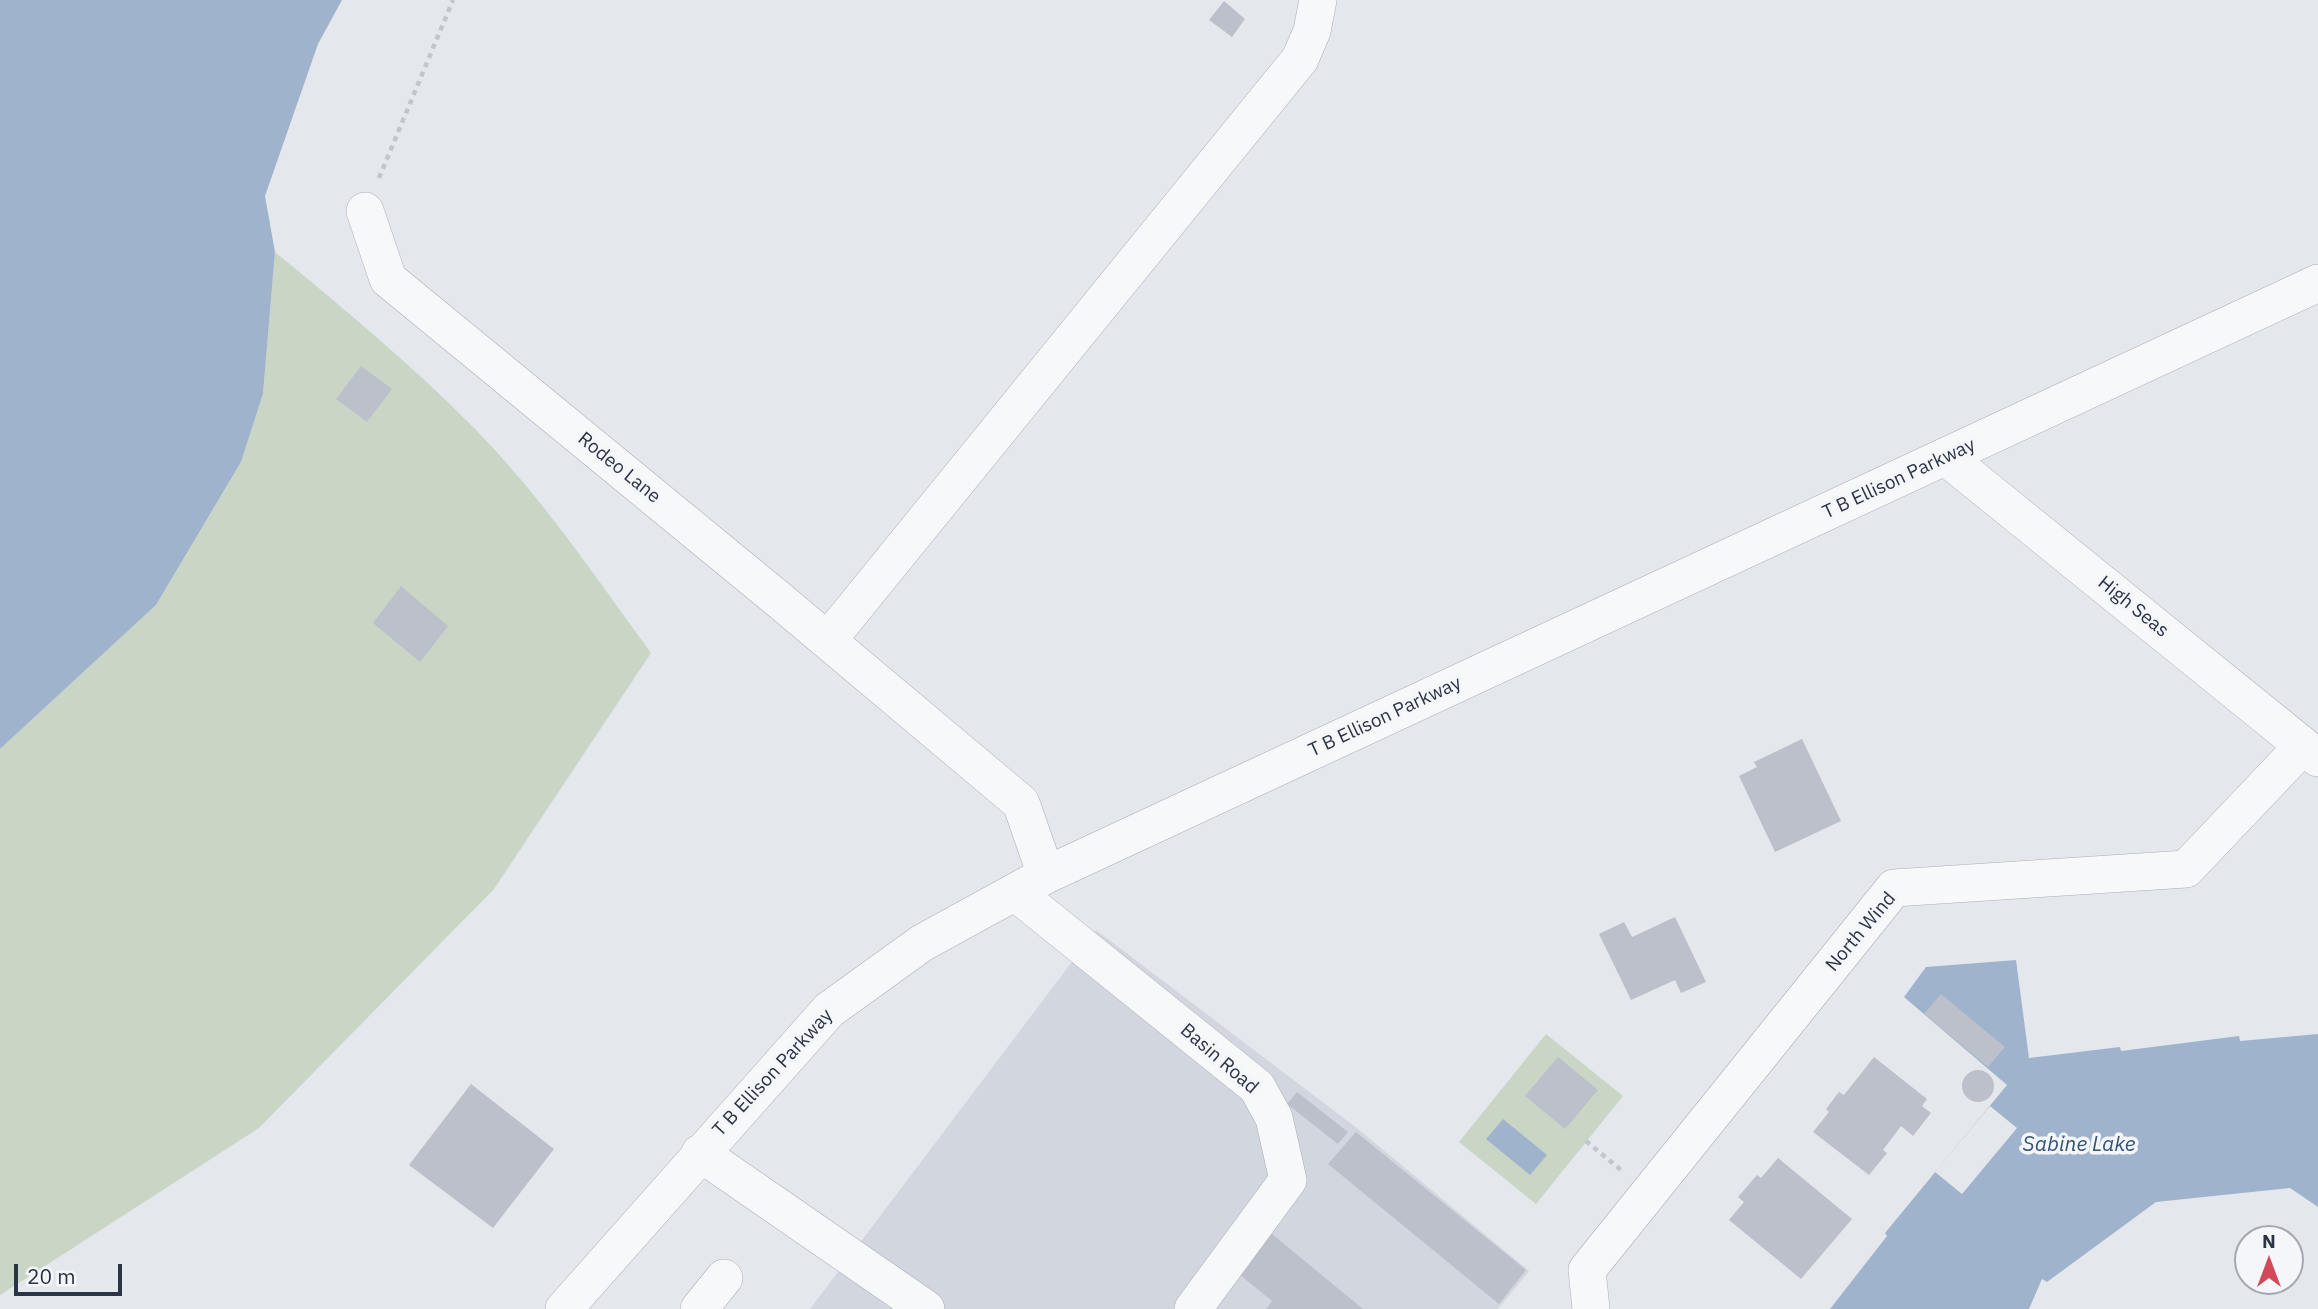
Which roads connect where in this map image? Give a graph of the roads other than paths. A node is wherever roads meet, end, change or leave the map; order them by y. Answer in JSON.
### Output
{"nodes":[{"id":1,"x":1318,"y":0,"type":"edge"},
{"id":2,"x":365,"y":211,"type":"road end"},
{"id":3,"x":2318,"y":283,"type":"edge"},
{"id":4,"x":1947,"y":457,"type":"junction"},
{"id":5,"x":828,"y":640,"type":"junction"},
{"id":6,"x":2310,"y":752,"type":"edge"},
{"id":7,"x":1031,"y":884,"type":"junction"},
{"id":8,"x":700,"y":1153,"type":"junction"},
{"id":9,"x":724,"y":1278,"type":"dead end"},
{"id":10,"x":564,"y":1309,"type":"edge"},
{"id":11,"x":699,"y":1309,"type":"edge"},
{"id":12,"x":926,"y":1309,"type":"edge"},
{"id":13,"x":1193,"y":1309,"type":"edge"},
{"id":14,"x":1591,"y":1309,"type":"edge"}],
"edges":[{"from":1,"to":5,"type":"street"},
{"from":2,"to":5,"type":"street","name":"Rodeo Lane"},
{"from":3,"to":4,"type":"street","name":"T B Ellison Parkway"},
{"from":4,"to":6,"type":"street","name":"High Seas"},
{"from":4,"to":7,"type":"street","name":"T B Ellison Parkway"},
{"from":5,"to":7,"type":"street","name":"Rodeo Lane"},
{"from":6,"to":14,"type":"street","name":"North Wind"},
{"from":7,"to":8,"type":"street","name":"T B Ellison Parkway"},
{"from":7,"to":13,"type":"street","name":"Basin Road"},
{"from":8,"to":10,"type":"street","name":"T B Ellison Parkway"},
{"from":8,"to":12,"type":"street"},
{"from":9,"to":11,"type":"street"}]}
